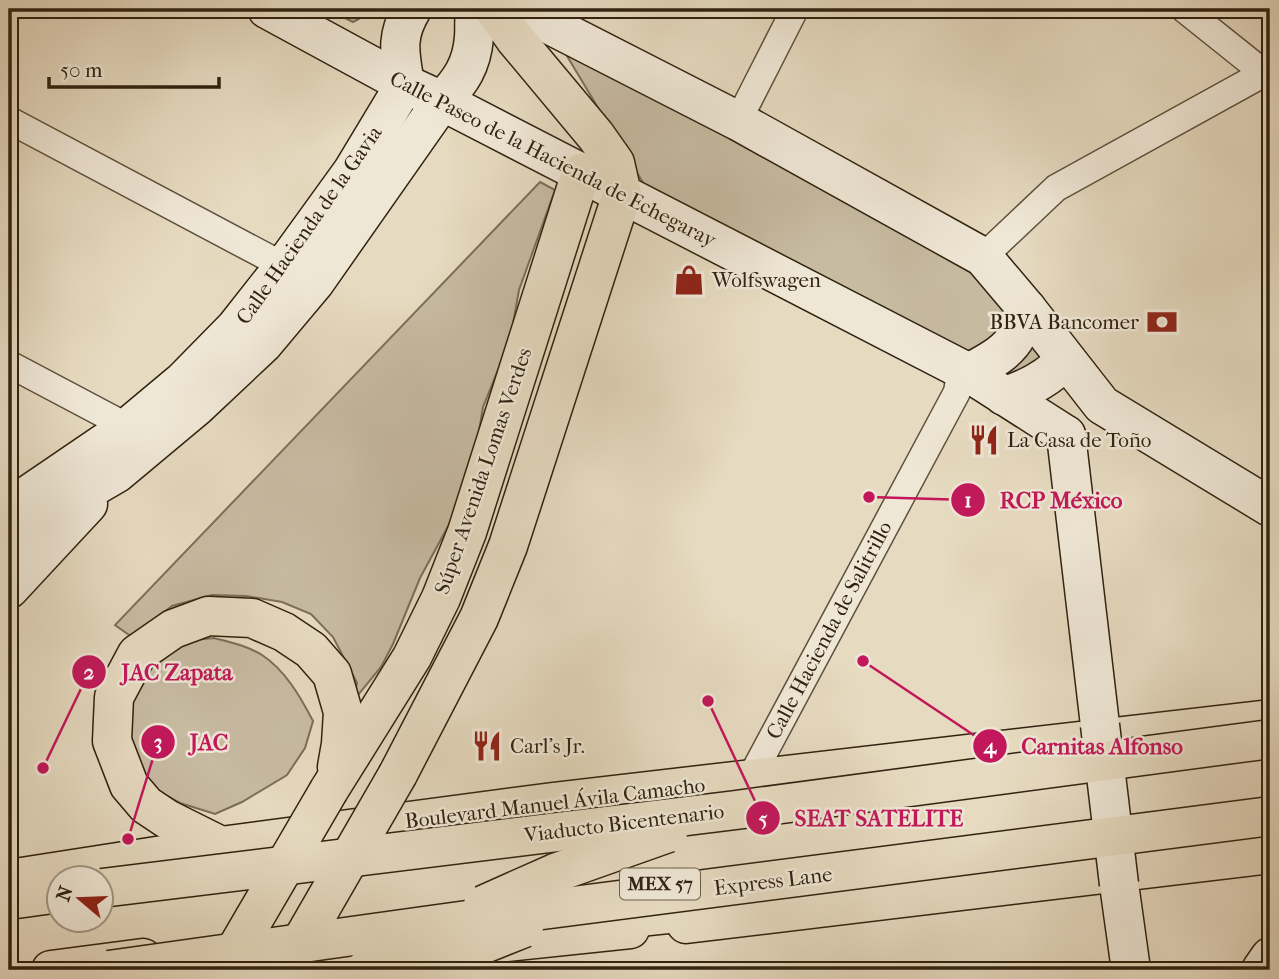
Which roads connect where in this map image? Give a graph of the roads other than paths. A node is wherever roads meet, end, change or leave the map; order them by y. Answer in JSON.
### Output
{"nodes":[{"id":1,"x":267,"y":9,"type":"edge"},
{"id":2,"x":412,"y":9,"type":"edge"},
{"id":3,"x":476,"y":9,"type":"edge"},
{"id":4,"x":494,"y":9,"type":"edge"},
{"id":5,"x":519,"y":9,"type":"edge"},
{"id":6,"x":795,"y":9,"type":"edge"},
{"id":7,"x":1184,"y":9,"type":"edge"},
{"id":8,"x":1267,"y":71,"type":"edge"},
{"id":9,"x":405,"y":84,"type":"junction"},
{"id":10,"x":442,"y":101,"type":"junction"},
{"id":11,"x":9,"y":120,"type":"edge"},
{"id":12,"x":738,"y":121,"type":"junction"},
{"id":13,"x":581,"y":173,"type":"junction"},
{"id":14,"x":622,"y":194,"type":"junction"},
{"id":15,"x":983,"y":257,"type":"junction"},
{"id":16,"x":553,"y":262,"type":"junction"},
{"id":17,"x":284,"y":266,"type":"junction"},
{"id":18,"x":598,"y":271,"type":"junction"},
{"id":19,"x":1027,"y":309,"type":"junction"},
{"id":20,"x":1066,"y":360,"type":"junction"},
{"id":21,"x":9,"y":364,"type":"edge"},
{"id":22,"x":963,"y":370,"type":"junction"},
{"id":23,"x":1004,"y":396,"type":"junction"},
{"id":24,"x":1102,"y":405,"type":"junction"},
{"id":25,"x":1066,"y":435,"type":"junction"},
{"id":26,"x":115,"y":449,"type":"junction"},
{"id":27,"x":1270,"y":507,"type":"edge"},
{"id":28,"x":9,"y":508,"type":"edge"},
{"id":29,"x":9,"y":536,"type":"edge"},
{"id":30,"x":9,"y":589,"type":"edge"},
{"id":31,"x":1270,"y":719,"type":"edge"},
{"id":32,"x":1270,"y":739,"type":"edge"},
{"id":33,"x":1270,"y":758,"type":"edge"},
{"id":34,"x":332,"y":785,"type":"junction"},
{"id":35,"x":743,"y":794,"type":"junction"},
{"id":36,"x":1270,"y":805,"type":"edge"},
{"id":37,"x":1270,"y":816,"type":"edge"},
{"id":38,"x":1270,"y":842,"type":"edge"},
{"id":39,"x":221,"y":846,"type":"junction"},
{"id":40,"x":1270,"y":854,"type":"edge"},
{"id":41,"x":9,"y":880,"type":"edge"},
{"id":42,"x":116,"y":886,"type":"edge"},
{"id":43,"x":46,"y":895,"type":"edge"},
{"id":44,"x":9,"y":900,"type":"edge"},
{"id":45,"x":116,"y":903,"type":"edge"},
{"id":46,"x":46,"y":909,"type":"edge"},
{"id":47,"x":9,"y":912,"type":"edge"},
{"id":48,"x":515,"y":935,"type":"junction"},
{"id":49,"x":1270,"y":957,"type":"edge"},
{"id":50,"x":51,"y":970,"type":"edge"},
{"id":51,"x":109,"y":970,"type":"edge"},
{"id":52,"x":202,"y":970,"type":"edge"},
{"id":53,"x":224,"y":970,"type":"edge"},
{"id":54,"x":285,"y":970,"type":"edge"},
{"id":55,"x":299,"y":970,"type":"edge"},
{"id":56,"x":365,"y":970,"type":"edge"},
{"id":57,"x":419,"y":970,"type":"edge"},
{"id":58,"x":442,"y":970,"type":"edge"},
{"id":59,"x":1131,"y":970,"type":"edge"},
{"id":60,"x":1261,"y":970,"type":"edge"}],
"edges":[{"from":1,"to":9,"type":"main road","name":"Calle Paseo de la Hacienda de Echegaray"},
{"from":2,"to":9,"type":"main road"},
{"from":3,"to":10,"type":"main road","name":"Calle Hacienda de la Gavia"},
{"from":4,"to":14,"type":"main road"},
{"from":5,"to":12,"type":"main road"},
{"from":6,"to":12,"type":"street"},
{"from":7,"to":8,"type":"street"},
{"from":8,"to":15,"type":"street"},
{"from":9,"to":10,"type":"main road","name":"Calle Paseo de la Hacienda de Echegaray"},
{"from":9,"to":17,"type":"main road","name":"Calle Hacienda de la Gavia"},
{"from":10,"to":13,"type":"main road","name":"Calle Paseo de la Hacienda de Echegaray"},
{"from":10,"to":26,"type":"main road","name":"Calle Hacienda de la Gavia"},
{"from":11,"to":17,"type":"street"},
{"from":12,"to":15,"type":"main road"},
{"from":13,"to":14,"type":"main road","name":"Calle Paseo de la Hacienda de Echegaray"},
{"from":13,"to":16,"type":"main road","name":"Súper Avenida Lomas Verdes"},
{"from":14,"to":18,"type":"main road"},
{"from":14,"to":22,"type":"main road","name":"Calle Paseo de la Hacienda de Echegaray"},
{"from":15,"to":19,"type":"main road"},
{"from":16,"to":18,"type":"main road"},
{"from":16,"to":34,"type":"main road","name":"Súper Avenida Lomas Verdes"},
{"from":17,"to":26,"type":"main road","name":"Calle Hacienda de la Gavia"},
{"from":18,"to":54,"type":"main road","bridge":true},
{"from":19,"to":20,"type":"main road"},
{"from":19,"to":22,"type":"main road"},
{"from":20,"to":23,"type":"main road"},
{"from":20,"to":24,"type":"main road"},
{"from":21,"to":26,"type":"street"},
{"from":22,"to":23,"type":"main road","name":"Calle Paseo de la Hacienda de Echegaray"},
{"from":22,"to":35,"type":"street","name":"Calle Hacienda de Salitrillo"},
{"from":23,"to":25,"type":"main road","name":"Calle Paseo de la Hacienda de Echegaray"},
{"from":24,"to":25,"type":"main road"},
{"from":24,"to":27,"type":"main road"},
{"from":25,"to":59,"type":"main road","bridge":true},
{"from":26,"to":28,"type":"main road","name":"Calle Hacienda de la Gavia"},
{"from":26,"to":29,"type":"main road","name":"Calle Hacienda de la Gavia"},
{"from":26,"to":30,"type":"main road","name":"Calle Hacienda de la Gavia"},
{"from":31,"to":35,"type":"main road","name":"Boulevard Manuel Ávila Camacho"},
{"from":32,"to":35,"type":"main road","name":"Viaducto Bicentenario","bridge":true},
{"from":33,"to":45,"type":"main road","number":"MEX 57"},
{"from":34,"to":39,"type":"main road"},
{"from":34,"to":53,"type":"main road","name":"Súper Avenida Lomas Verdes","bridge":true},
{"from":35,"to":39,"type":"main road","name":"Boulevard Manuel Ávila Camacho"},
{"from":35,"to":42,"type":"main road","name":"Viaducto Bicentenario","bridge":true},
{"from":35,"to":56,"type":"main road","bridge":true},
{"from":36,"to":50,"type":"main road","number":"MEX 57"},
{"from":37,"to":51,"type":"main road","name":"Express Lane","bridge":true},
{"from":38,"to":48,"type":"main road"},
{"from":39,"to":41,"type":"main road","name":"Boulevard Manuel Ávila Camacho"},
{"from":40,"to":48,"type":"main road"},
{"from":43,"to":44,"type":"main road"},
{"from":46,"to":47,"type":"main road"},
{"from":48,"to":52,"type":"main road","bridge":true},
{"from":48,"to":55,"type":"main road"},
{"from":48,"to":57,"type":"main road","bridge":true},
{"from":48,"to":58,"type":"main road"},
{"from":49,"to":60,"type":"main road"}]}
